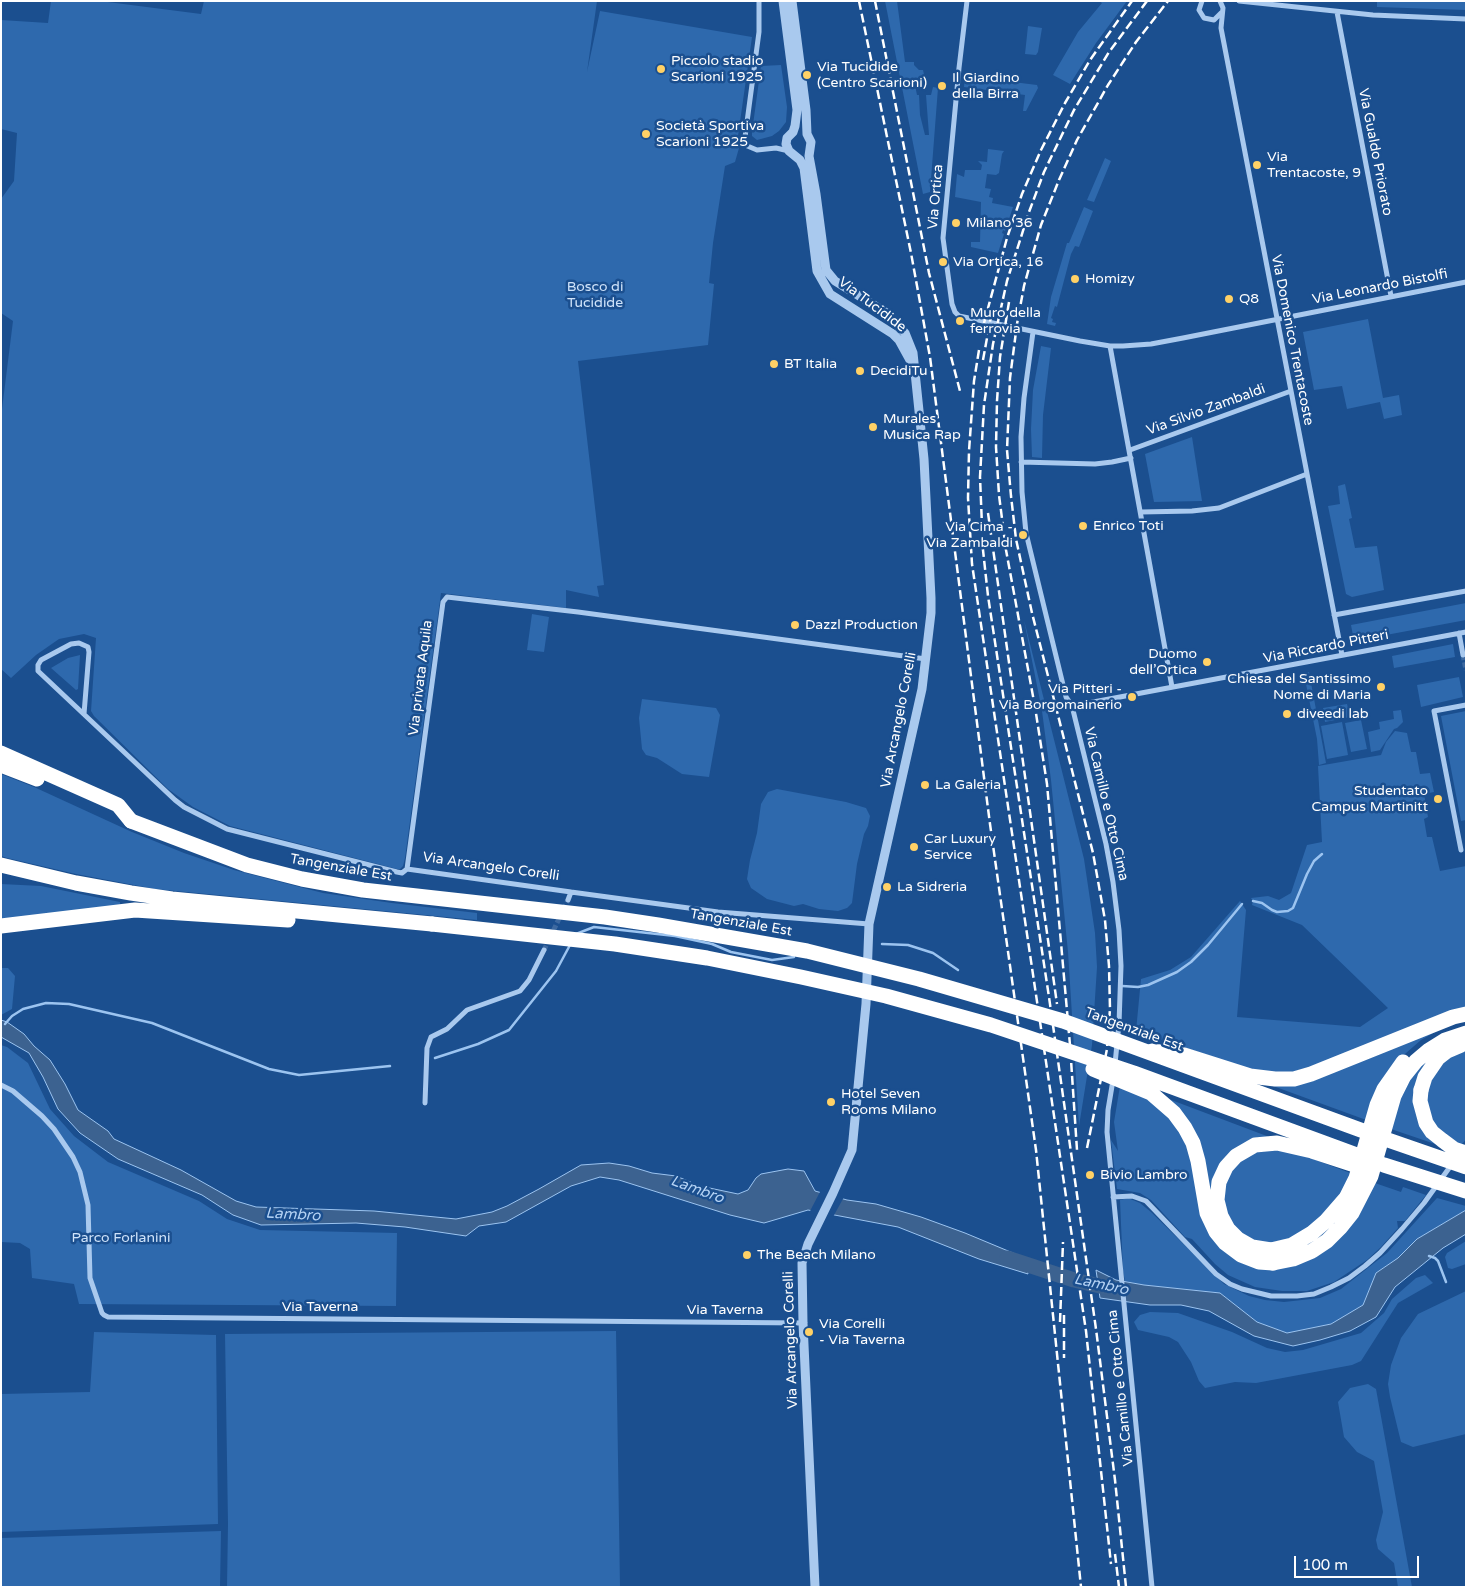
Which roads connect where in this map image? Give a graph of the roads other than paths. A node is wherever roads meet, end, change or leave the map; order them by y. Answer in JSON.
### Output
{"nodes":[{"id":1,"x":760,"y":1,"type":"edge"},
{"id":2,"x":783,"y":1,"type":"edge"},
{"id":3,"x":792,"y":1,"type":"edge"},
{"id":4,"x":967,"y":1,"type":"edge"},
{"id":5,"x":1202,"y":1,"type":"edge"},
{"id":6,"x":1222,"y":1,"type":"edge"},
{"id":7,"x":1239,"y":1,"type":"edge"},
{"id":8,"x":1337,"y":12,"type":"junction"},
{"id":9,"x":1222,"y":13,"type":"junction"},
{"id":10,"x":1466,"y":19,"type":"edge"},
{"id":11,"x":1212,"y":20,"type":"junction"},
{"id":12,"x":1221,"y":28,"type":"junction"},
{"id":13,"x":793,"y":40,"type":"junction"},
{"id":14,"x":807,"y":134,"type":"junction"},
{"id":15,"x":790,"y":136,"type":"junction"},
{"id":16,"x":776,"y":148,"type":"junction"},
{"id":17,"x":809,"y":150,"type":"junction"},
{"id":18,"x":792,"y":153,"type":"junction"},
{"id":19,"x":1466,"y":282,"type":"edge"},
{"id":20,"x":1391,"y":296,"type":"junction"},
{"id":21,"x":872,"y":305,"type":"junction"},
{"id":22,"x":858,"y":312,"type":"junction"},
{"id":23,"x":1277,"y":318,"type":"junction"},
{"id":24,"x":872,"y":321,"type":"junction"},
{"id":25,"x":1033,"y":332,"type":"junction"},
{"id":26,"x":1110,"y":346,"type":"junction"},
{"id":27,"x":914,"y":369,"type":"junction"},
{"id":28,"x":1291,"y":391,"type":"junction"},
{"id":29,"x":1130,"y":450,"type":"junction"},
{"id":30,"x":1131,"y":458,"type":"junction"},
{"id":31,"x":1021,"y":462,"type":"junction"},
{"id":32,"x":1307,"y":474,"type":"junction"},
{"id":33,"x":1141,"y":512,"type":"junction"},
{"id":34,"x":1466,"y":590,"type":"edge"},
{"id":35,"x":1334,"y":615,"type":"junction"},
{"id":36,"x":1466,"y":632,"type":"edge"},
{"id":37,"x":1459,"y":633,"type":"junction"},
{"id":38,"x":1342,"y":655,"type":"junction"},
{"id":39,"x":1463,"y":655,"type":"dead end"},
{"id":40,"x":923,"y":658,"type":"junction"},
{"id":41,"x":1172,"y":687,"type":"junction"},
{"id":42,"x":1466,"y":705,"type":"edge"},
{"id":43,"x":1072,"y":706,"type":"junction"},
{"id":44,"x":84,"y":714,"type":"junction"},
{"id":45,"x":1,"y":752,"type":"edge"},
{"id":46,"x":1,"y":765,"type":"edge"},
{"id":47,"x":70,"y":788,"type":"junction"},
{"id":48,"x":1461,"y":850,"type":"dead end"},
{"id":49,"x":1,"y":865,"type":"edge"},
{"id":50,"x":407,"y":870,"type":"junction"},
{"id":51,"x":571,"y":892,"type":"junction"},
{"id":52,"x":568,"y":900,"type":"tunnel mouth"},
{"id":53,"x":235,"y":911,"type":"junction"},
{"id":54,"x":869,"y":924,"type":"junction"},
{"id":55,"x":1,"y":926,"type":"edge"},
{"id":56,"x":544,"y":950,"type":"tunnel mouth"},
{"id":57,"x":1466,"y":1014,"type":"edge"},
{"id":58,"x":1466,"y":1024,"type":"edge"},
{"id":59,"x":991,"y":1025,"type":"junction"},
{"id":60,"x":1466,"y":1034,"type":"edge"},
{"id":61,"x":1466,"y":1043,"type":"edge"},
{"id":62,"x":1143,"y":1050,"type":"junction"},
{"id":63,"x":1,"y":1085,"type":"edge"},
{"id":64,"x":425,"y":1103,"type":"dead end"},
{"id":65,"x":1466,"y":1145,"type":"edge"},
{"id":66,"x":1466,"y":1153,"type":"edge"},
{"id":67,"x":1466,"y":1167,"type":"edge"},
{"id":68,"x":1466,"y":1192,"type":"edge"},
{"id":69,"x":1113,"y":1197,"type":"junction"},
{"id":70,"x":1466,"y":1197,"type":"edge"},
{"id":71,"x":1272,"y":1256,"type":"junction"},
{"id":72,"x":803,"y":1323,"type":"junction"},
{"id":73,"x":815,"y":1587,"type":"edge"},
{"id":74,"x":1152,"y":1587,"type":"edge"}],
"edges":[{"from":1,"to":16,"type":"street"},
{"from":2,"to":13,"type":"street"},
{"from":3,"to":13,"type":"street"},
{"from":4,"to":25,"type":"street","name":"Via Ortica"},
{"from":5,"to":11,"type":"street"},
{"from":6,"to":9,"type":"street","name":"Via Domenico Trentacoste"},
{"from":7,"to":8,"type":"street"},
{"from":8,"to":10,"type":"street"},
{"from":8,"to":20,"type":"street","name":"Via Gualdo Priorato"},
{"from":9,"to":11,"type":"street"},
{"from":9,"to":12,"type":"street","name":"Via Domenico Trentacoste"},
{"from":11,"to":12,"type":"street"},
{"from":12,"to":23,"type":"street","name":"Via Domenico Trentacoste"},
{"from":13,"to":14,"type":"street","name":"Via Tucidide"},
{"from":13,"to":15,"type":"street","name":"Via Tucidide"},
{"from":14,"to":15,"type":"street"},
{"from":14,"to":17,"type":"street","name":"Via Tucidide"},
{"from":15,"to":16,"type":"street"},
{"from":15,"to":18,"type":"street","name":"Via Tucidide"},
{"from":16,"to":18,"type":"street"},
{"from":17,"to":18,"type":"street"},
{"from":17,"to":21,"type":"street","name":"Via Tucidide"},
{"from":18,"to":22,"type":"street","name":"Via Tucidide"},
{"from":19,"to":20,"type":"street","name":"Via Leonardo Bistolfi"},
{"from":20,"to":23,"type":"street","name":"Via Leonardo Bistolfi"},
{"from":21,"to":22,"type":"street"},
{"from":21,"to":24,"type":"street"},
{"from":21,"to":27,"type":"street","name":"Via Tucidide"},
{"from":22,"to":24,"type":"street","name":"Via Tucidide"},
{"from":23,"to":26,"type":"street","name":"Via Leonardo Bistolfi"},
{"from":23,"to":28,"type":"street","name":"Via Domenico Trentacoste"},
{"from":24,"to":27,"type":"street","name":"Via Tucidide"},
{"from":25,"to":26,"type":"street","name":"Via Leonardo Bistolfi"},
{"from":25,"to":31,"type":"street","name":"Via Camillo e Otto Cima"},
{"from":26,"to":29,"type":"street"},
{"from":27,"to":40,"type":"street","name":"Via Arcangelo Corelli"},
{"from":28,"to":29,"type":"street","name":"Via Silvio Zambaldi"},
{"from":28,"to":32,"type":"street","name":"Via Domenico Trentacoste"},
{"from":29,"to":30,"type":"street"},
{"from":30,"to":31,"type":"street"},
{"from":30,"to":33,"type":"street"},
{"from":31,"to":43,"type":"street","name":"Via Camillo e Otto Cima"},
{"from":32,"to":33,"type":"street"},
{"from":32,"to":35,"type":"street","name":"Via Domenico Trentacoste"},
{"from":33,"to":41,"type":"street"},
{"from":34,"to":35,"type":"street"},
{"from":35,"to":38,"type":"street","name":"Via Domenico Trentacoste"},
{"from":36,"to":37,"type":"street","name":"Via Riccardo Pitteri"},
{"from":37,"to":38,"type":"street","name":"Via Riccardo Pitteri"},
{"from":37,"to":39,"type":"street"},
{"from":38,"to":41,"type":"street","name":"Via Riccardo Pitteri"},
{"from":40,"to":50,"type":"street","name":"Via privata Aquila"},
{"from":40,"to":54,"type":"street","name":"Via Arcangelo Corelli"},
{"from":41,"to":43,"type":"street","name":"Via Riccardo Pitteri"},
{"from":42,"to":48,"type":"street"},
{"from":43,"to":69,"type":"street","name":"Via Camillo e Otto Cima"},
{"from":44,"to":44,"type":"street"},
{"from":44,"to":50,"type":"street"},
{"from":45,"to":47,"type":"highway"},
{"from":46,"to":47,"type":"highway","name":"Tangenziale Est"},
{"from":47,"to":62,"type":"highway","name":"Tangenziale Est","bridge":true},
{"from":49,"to":53,"type":"highway"},
{"from":50,"to":51,"type":"street","name":"Via Arcangelo Corelli"},
{"from":51,"to":52,"type":"street","name":"Via Arcangelo Corelli"},
{"from":51,"to":54,"type":"street","name":"Via Arcangelo Corelli"},
{"from":53,"to":55,"type":"highway"},
{"from":53,"to":59,"type":"highway","bridge":true},
{"from":54,"to":72,"type":"street","name":"Via Arcangelo Corelli"},
{"from":56,"to":64,"type":"street"},
{"from":57,"to":62,"type":"highway","bridge":true},
{"from":58,"to":71,"type":"highway"},
{"from":59,"to":68,"type":"highway","bridge":true},
{"from":59,"to":71,"type":"highway","bridge":true},
{"from":60,"to":71,"type":"highway"},
{"from":61,"to":66,"type":"highway","bridge":true},
{"from":62,"to":67,"type":"highway","name":"Tangenziale Est","bridge":true},
{"from":63,"to":72,"type":"street","name":"Via Taverna"},
{"from":65,"to":69,"type":"street"},
{"from":69,"to":74,"type":"street","name":"Via Camillo e Otto Cima"},
{"from":70,"to":71,"type":"highway","bridge":true},
{"from":72,"to":73,"type":"street","name":"Via Arcangelo Corelli"}]}
